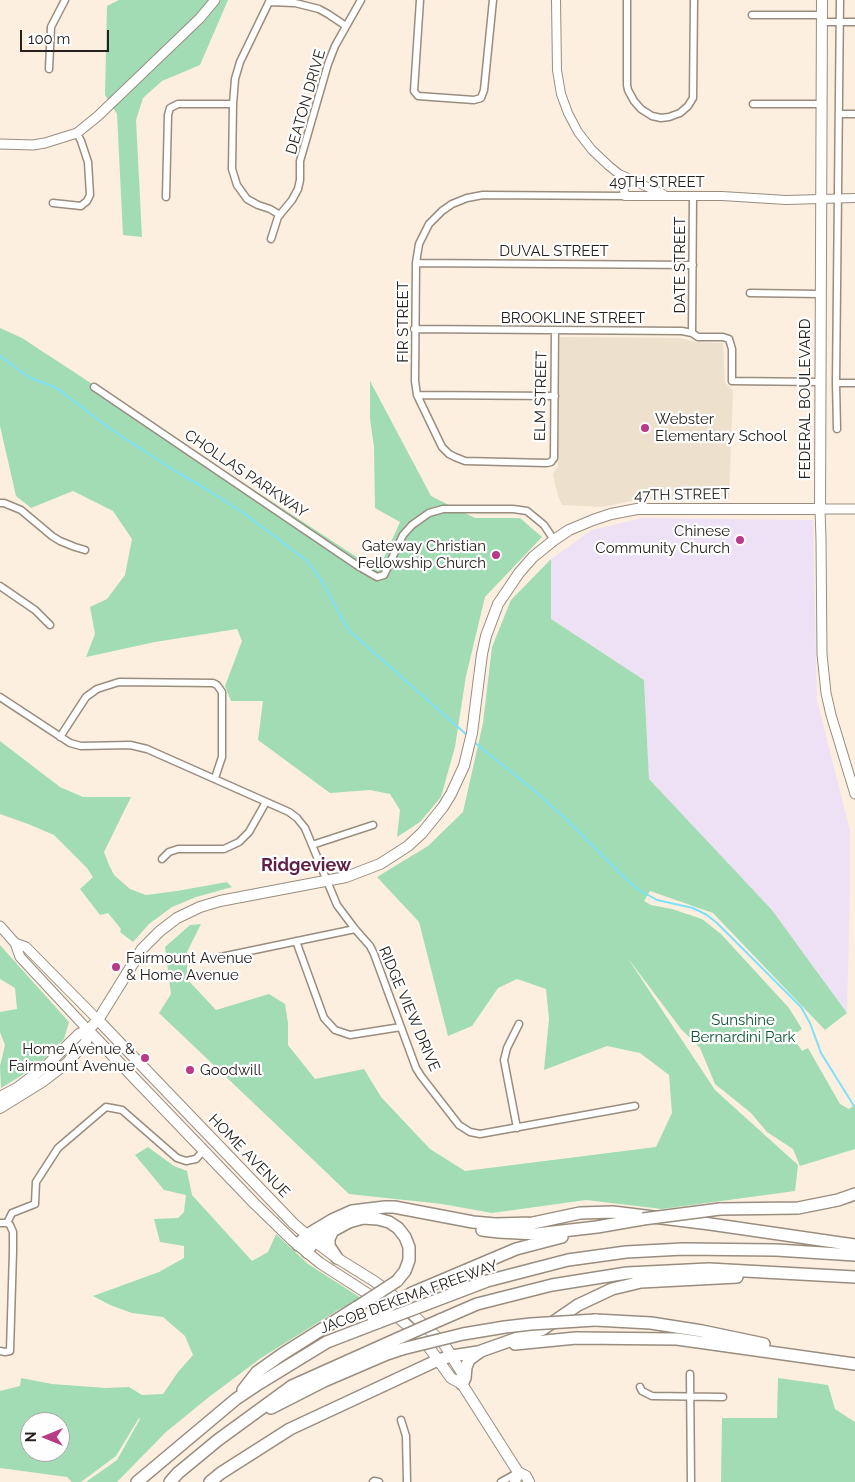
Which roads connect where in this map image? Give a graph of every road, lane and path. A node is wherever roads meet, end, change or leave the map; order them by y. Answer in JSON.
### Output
{"nodes":[{"id":1,"x":65,"y":0,"type":"edge"},
{"id":2,"x":215,"y":0,"type":"edge"},
{"id":3,"x":361,"y":0,"type":"edge"},
{"id":4,"x":420,"y":0,"type":"edge"},
{"id":5,"x":493,"y":0,"type":"edge"},
{"id":6,"x":556,"y":0,"type":"edge"},
{"id":7,"x":627,"y":0,"type":"edge"},
{"id":8,"x":694,"y":0,"type":"edge"},
{"id":9,"x":822,"y":0,"type":"edge"},
{"id":10,"x":840,"y":0,"type":"edge"},
{"id":11,"x":270,"y":1,"type":"edge"},
{"id":12,"x":752,"y":15,"type":"dead end"},
{"id":13,"x":822,"y":18,"type":"junction"},
{"id":14,"x":840,"y":22,"type":"junction"},
{"id":15,"x":855,"y":22,"type":"edge"},
{"id":16,"x":346,"y":26,"type":"junction"},
{"id":17,"x":49,"y":69,"type":"dead end"},
{"id":18,"x":233,"y":104,"type":"junction"},
{"id":19,"x":753,"y":104,"type":"dead end"},
{"id":20,"x":821,"y":104,"type":"junction"},
{"id":21,"x":840,"y":114,"type":"junction"},
{"id":22,"x":855,"y":114,"type":"edge"},
{"id":23,"x":77,"y":133,"type":"junction"},
{"id":24,"x":0,"y":144,"type":"edge"},
{"id":25,"x":619,"y":174,"type":"junction"},
{"id":26,"x":666,"y":195,"type":"junction"},
{"id":27,"x":624,"y":196,"type":"junction"},
{"id":28,"x":693,"y":196,"type":"junction"},
{"id":29,"x":166,"y":197,"type":"dead end"},
{"id":30,"x":838,"y":198,"type":"junction"},
{"id":31,"x":855,"y":198,"type":"edge"},
{"id":32,"x":821,"y":199,"type":"junction"},
{"id":33,"x":460,"y":200,"type":"joint"},
{"id":34,"x":53,"y":203,"type":"dead end"},
{"id":35,"x":280,"y":215,"type":"junction"},
{"id":36,"x":271,"y":239,"type":"dead end"},
{"id":37,"x":416,"y":263,"type":"junction"},
{"id":38,"x":693,"y":265,"type":"junction"},
{"id":39,"x":750,"y":293,"type":"dead end"},
{"id":40,"x":820,"y":294,"type":"junction"},
{"id":41,"x":414,"y":329,"type":"junction"},
{"id":42,"x":555,"y":330,"type":"junction"},
{"id":43,"x":692,"y":334,"type":"junction"},
{"id":44,"x":819,"y":382,"type":"junction"},
{"id":45,"x":836,"y":383,"type":"junction"},
{"id":46,"x":855,"y":383,"type":"edge"},
{"id":47,"x":94,"y":388,"type":"dead end"},
{"id":48,"x":417,"y":395,"type":"junction"},
{"id":49,"x":555,"y":396,"type":"junction"},
{"id":50,"x":837,"y":429,"type":"dead end"},
{"id":51,"x":551,"y":462,"type":"joint"},
{"id":52,"x":0,"y":503,"type":"edge"},
{"id":53,"x":820,"y":509,"type":"junction"},
{"id":54,"x":855,"y":509,"type":"edge"},
{"id":55,"x":554,"y":540,"type":"junction"},
{"id":56,"x":85,"y":550,"type":"dead end"},
{"id":57,"x":0,"y":586,"type":"edge"},
{"id":58,"x":50,"y":624,"type":"dead end"},
{"id":59,"x":0,"y":698,"type":"edge"},
{"id":60,"x":60,"y":737,"type":"junction"},
{"id":61,"x":214,"y":778,"type":"junction"},
{"id":62,"x":855,"y":794,"type":"edge"},
{"id":63,"x":266,"y":802,"type":"junction"},
{"id":64,"x":373,"y":825,"type":"dead end"},
{"id":65,"x":312,"y":845,"type":"junction"},
{"id":66,"x":162,"y":860,"type":"dead end"},
{"id":67,"x":327,"y":882,"type":"junction"},
{"id":68,"x":0,"y":926,"type":"edge"},
{"id":69,"x":355,"y":929,"type":"junction"},
{"id":70,"x":296,"y":941,"type":"junction"},
{"id":71,"x":15,"y":943,"type":"junction"},
{"id":72,"x":216,"y":958,"type":"dead end"},
{"id":73,"x":98,"y":1020,"type":"junction"},
{"id":74,"x":519,"y":1024,"type":"dead end"},
{"id":75,"x":401,"y":1027,"type":"junction"},
{"id":76,"x":88,"y":1030,"type":"junction"},
{"id":77,"x":1,"y":1102,"type":"edge"},
{"id":78,"x":635,"y":1106,"type":"dead end"},
{"id":79,"x":517,"y":1128,"type":"junction"},
{"id":80,"x":204,"y":1151,"type":"junction"},
{"id":81,"x":855,"y":1194,"type":"edge"},
{"id":82,"x":408,"y":1210,"type":"junction"},
{"id":83,"x":0,"y":1223,"type":"edge"},
{"id":84,"x":9,"y":1224,"type":"junction"},
{"id":85,"x":596,"y":1228,"type":"junction"},
{"id":86,"x":333,"y":1230,"type":"junction"},
{"id":87,"x":310,"y":1238,"type":"junction"},
{"id":88,"x":855,"y":1245,"type":"edge"},
{"id":89,"x":303,"y":1249,"type":"junction"},
{"id":90,"x":855,"y":1255,"type":"edge"},
{"id":91,"x":337,"y":1258,"type":"junction"},
{"id":92,"x":819,"y":1275,"type":"junction"},
{"id":93,"x":855,"y":1277,"type":"edge"},
{"id":94,"x":376,"y":1319,"type":"junction"},
{"id":95,"x":400,"y":1344,"type":"junction"},
{"id":96,"x":496,"y":1346,"type":"junction"},
{"id":97,"x":0,"y":1351,"type":"edge"},
{"id":98,"x":481,"y":1351,"type":"junction"},
{"id":99,"x":452,"y":1356,"type":"junction"},
{"id":100,"x":438,"y":1360,"type":"junction"},
{"id":101,"x":855,"y":1364,"type":"edge"},
{"id":102,"x":690,"y":1374,"type":"dead end"},
{"id":103,"x":462,"y":1384,"type":"junction"},
{"id":104,"x":640,"y":1387,"type":"dead end"},
{"id":105,"x":691,"y":1397,"type":"junction"},
{"id":106,"x":723,"y":1398,"type":"dead end"},
{"id":107,"x":236,"y":1399,"type":"junction"},
{"id":108,"x":401,"y":1420,"type":"dead end"},
{"id":109,"x":517,"y":1477,"type":"edge"},
{"id":110,"x":137,"y":1482,"type":"edge"},
{"id":111,"x":170,"y":1482,"type":"edge"},
{"id":112,"x":210,"y":1482,"type":"edge"},
{"id":113,"x":407,"y":1482,"type":"edge"},
{"id":114,"x":500,"y":1482,"type":"edge"},
{"id":115,"x":529,"y":1482,"type":"edge"},
{"id":116,"x":691,"y":1482,"type":"edge"}],
"edges":[{"from":1,"to":17,"type":"street"},
{"from":2,"to":23,"type":"main road"},
{"from":3,"to":16,"type":"street","name":"DEATON DRIVE"},
{"from":4,"to":5,"type":"street"},
{"from":6,"to":25,"type":"street"},
{"from":7,"to":8,"type":"street"},
{"from":9,"to":13,"type":"main road","name":"FEDERAL BOULEVARD"},
{"from":10,"to":14,"type":"street"},
{"from":11,"to":16,"type":"street"},
{"from":11,"to":18,"type":"street"},
{"from":12,"to":13,"type":"street"},
{"from":13,"to":14,"type":"street"},
{"from":13,"to":20,"type":"main road","name":"FEDERAL BOULEVARD"},
{"from":14,"to":15,"type":"street"},
{"from":14,"to":21,"type":"street"},
{"from":16,"to":35,"type":"street","name":"DEATON DRIVE"},
{"from":18,"to":29,"type":"street"},
{"from":18,"to":35,"type":"street"},
{"from":19,"to":20,"type":"street"},
{"from":20,"to":32,"type":"main road","name":"FEDERAL BOULEVARD"},
{"from":21,"to":22,"type":"street"},
{"from":21,"to":30,"type":"street"},
{"from":23,"to":24,"type":"main road"},
{"from":23,"to":34,"type":"street"},
{"from":25,"to":26,"type":"street"},
{"from":25,"to":27,"type":"street"},
{"from":26,"to":27,"type":"street","name":"49TH STREET"},
{"from":26,"to":28,"type":"street","name":"49TH STREET"},
{"from":27,"to":33,"type":"street","name":"49TH STREET"},
{"from":28,"to":32,"type":"street","name":"49TH STREET"},
{"from":28,"to":38,"type":"street","name":"DATE STREET"},
{"from":30,"to":31,"type":"street","name":"49TH STREET"},
{"from":30,"to":32,"type":"street","name":"49TH STREET"},
{"from":30,"to":45,"type":"street"},
{"from":32,"to":40,"type":"main road","name":"FEDERAL BOULEVARD"},
{"from":33,"to":37,"type":"street","name":"FIR STREET"},
{"from":35,"to":36,"type":"street","name":"DEATON DRIVE"},
{"from":37,"to":38,"type":"street","name":"DUVAL STREET"},
{"from":37,"to":41,"type":"street","name":"FIR STREET"},
{"from":38,"to":43,"type":"street","name":"DATE STREET"},
{"from":39,"to":40,"type":"street"},
{"from":40,"to":44,"type":"main road","name":"FEDERAL BOULEVARD"},
{"from":41,"to":42,"type":"street","name":"BROOKLINE STREET"},
{"from":41,"to":48,"type":"street","name":"FIR STREET"},
{"from":42,"to":43,"type":"street","name":"BROOKLINE STREET"},
{"from":42,"to":49,"type":"street","name":"ELM STREET"},
{"from":43,"to":44,"type":"street","name":"BROOKLINE STREET"},
{"from":44,"to":53,"type":"main road","name":"FEDERAL BOULEVARD"},
{"from":45,"to":46,"type":"street"},
{"from":45,"to":50,"type":"street"},
{"from":47,"to":55,"type":"street","name":"CHOLLAS PARKWAY"},
{"from":48,"to":49,"type":"street"},
{"from":48,"to":51,"type":"street","name":"FIR STREET"},
{"from":49,"to":51,"type":"street","name":"ELM STREET"},
{"from":52,"to":56,"type":"street"},
{"from":53,"to":54,"type":"main road","name":"47TH STREET"},
{"from":53,"to":55,"type":"main road","name":"47TH STREET"},
{"from":53,"to":62,"type":"main road","name":"FEDERAL BOULEVARD"},
{"from":55,"to":67,"type":"main road","name":"47TH STREET"},
{"from":57,"to":58,"type":"street"},
{"from":59,"to":60,"type":"street","name":"RIDGE VIEW DRIVE"},
{"from":60,"to":61,"type":"street","name":"RIDGE VIEW DRIVE"},
{"from":60,"to":61,"type":"street"},
{"from":61,"to":63,"type":"street","name":"RIDGE VIEW DRIVE"},
{"from":63,"to":65,"type":"street","name":"RIDGE VIEW DRIVE"},
{"from":63,"to":66,"type":"street"},
{"from":64,"to":65,"type":"street"},
{"from":65,"to":67,"type":"street","name":"RIDGE VIEW DRIVE"},
{"from":67,"to":69,"type":"street","name":"RIDGE VIEW DRIVE"},
{"from":67,"to":73,"type":"main road","name":"47TH STREET"},
{"from":68,"to":71,"type":"main road","name":"HOME AVENUE"},
{"from":69,"to":70,"type":"street"},
{"from":69,"to":75,"type":"street","name":"RIDGE VIEW DRIVE"},
{"from":70,"to":72,"type":"street"},
{"from":70,"to":75,"type":"street"},
{"from":71,"to":73,"type":"main road","name":"HOME AVENUE"},
{"from":71,"to":76,"type":"main road","name":"HOME AVENUE"},
{"from":73,"to":76,"type":"main road","name":"47TH STREET"},
{"from":73,"to":87,"type":"main road","name":"HOME AVENUE"},
{"from":74,"to":79,"type":"street"},
{"from":75,"to":79,"type":"street","name":"RIDGE VIEW DRIVE"},
{"from":76,"to":77,"type":"main road","name":"47TH STREET"},
{"from":76,"to":80,"type":"main road","name":"HOME AVENUE"},
{"from":78,"to":79,"type":"street","name":"RIDGE VIEW DRIVE"},
{"from":80,"to":84,"type":"street"},
{"from":80,"to":89,"type":"main road","name":"HOME AVENUE"},
{"from":81,"to":85,"type":"highway","bridge":true},
{"from":82,"to":85,"type":"highway"},
{"from":82,"to":87,"type":"highway"},
{"from":82,"to":88,"type":"highway"},
{"from":83,"to":84,"type":"street"},
{"from":84,"to":97,"type":"street"},
{"from":85,"to":94,"type":"highway","bridge":true},
{"from":86,"to":87,"type":"highway"},
{"from":86,"to":91,"type":"highway"},
{"from":86,"to":107,"type":"highway","bridge":true},
{"from":87,"to":89,"type":"highway"},
{"from":87,"to":91,"type":"main road","name":"HOME AVENUE"},
{"from":89,"to":100,"type":"main road","name":"HOME AVENUE"},
{"from":90,"to":94,"type":"highway","name":"JACOB DEKEMA FREEWAY","bridge":true},
{"from":91,"to":99,"type":"main road","name":"HOME AVENUE"},
{"from":92,"to":93,"type":"highway","name":"JACOB DEKEMA FREEWAY"},
{"from":92,"to":95,"type":"highway","name":"JACOB DEKEMA FREEWAY","bridge":true},
{"from":92,"to":96,"type":"highway"},
{"from":94,"to":107,"type":"highway","name":"JACOB DEKEMA FREEWAY"},
{"from":95,"to":101,"type":"highway","bridge":true},
{"from":95,"to":111,"type":"highway"},
{"from":96,"to":98,"type":"highway"},
{"from":96,"to":101,"type":"highway"},
{"from":98,"to":99,"type":"highway"},
{"from":98,"to":103,"type":"highway"},
{"from":99,"to":100,"type":"highway"},
{"from":99,"to":103,"type":"main road","name":"HOME AVENUE"},
{"from":100,"to":103,"type":"main road","name":"HOME AVENUE"},
{"from":100,"to":112,"type":"highway"},
{"from":102,"to":105,"type":"street"},
{"from":103,"to":109,"type":"main road","name":"HOME AVENUE"},
{"from":104,"to":105,"type":"street"},
{"from":105,"to":106,"type":"street"},
{"from":105,"to":116,"type":"street"},
{"from":107,"to":110,"type":"highway","name":"JACOB DEKEMA FREEWAY"},
{"from":108,"to":113,"type":"street"},
{"from":109,"to":114,"type":"street"},
{"from":109,"to":115,"type":"main road","name":"HOME AVENUE"}]}
